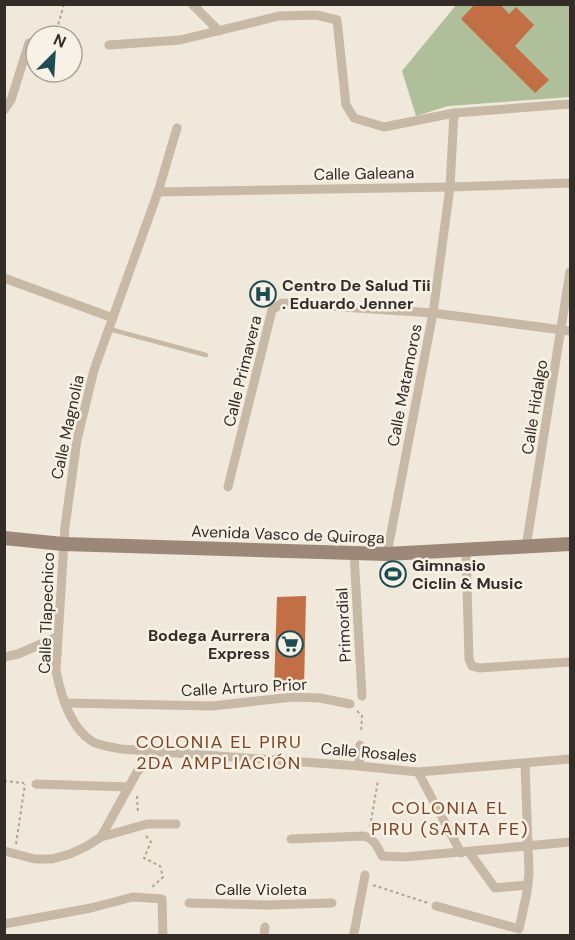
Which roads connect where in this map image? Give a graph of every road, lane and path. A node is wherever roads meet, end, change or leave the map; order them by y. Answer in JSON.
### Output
{"nodes":[{"id":1,"x":64,"y":4,"type":"edge"},
{"id":2,"x":192,"y":4,"type":"edge"},
{"id":3,"x":58,"y":24,"type":"edge"},
{"id":4,"x":219,"y":31,"type":"junction"},
{"id":5,"x":109,"y":45,"type":"dead end"},
{"id":6,"x":24,"y":59,"type":"edge"},
{"id":7,"x":570,"y":104,"type":"edge"},
{"id":8,"x":4,"y":110,"type":"edge"},
{"id":9,"x":454,"y":113,"type":"junction"},
{"id":10,"x":177,"y":128,"type":"dead end"},
{"id":11,"x":570,"y":183,"type":"edge"},
{"id":12,"x":450,"y":187,"type":"junction"},
{"id":13,"x":158,"y":192,"type":"junction"},
{"id":14,"x":570,"y":272,"type":"edge"},
{"id":15,"x":4,"y":278,"type":"edge"},
{"id":16,"x":433,"y":313,"type":"junction"},
{"id":17,"x":113,"y":318,"type":"junction"},
{"id":18,"x":109,"y":329,"type":"junction"},
{"id":19,"x":566,"y":330,"type":"edge"},
{"id":20,"x":206,"y":355,"type":"dead end"},
{"id":21,"x":228,"y":488,"type":"dead end"},
{"id":22,"x":4,"y":538,"type":"edge"},
{"id":23,"x":63,"y":544,"type":"junction"},
{"id":24,"x":570,"y":544,"type":"edge"},
{"id":25,"x":526,"y":547,"type":"junction"},
{"id":26,"x":466,"y":550,"type":"junction"},
{"id":27,"x":354,"y":553,"type":"junction"},
{"id":28,"x":387,"y":554,"type":"junction"},
{"id":29,"x":57,"y":637,"type":"junction"},
{"id":30,"x":4,"y":657,"type":"edge"},
{"id":31,"x":570,"y":662,"type":"edge"},
{"id":32,"x":362,"y":696,"type":"dead end"},
{"id":33,"x":66,"y":703,"type":"junction"},
{"id":34,"x":350,"y":704,"type":"dead end"},
{"id":35,"x":362,"y":716,"type":"dead end"},
{"id":36,"x":94,"y":743,"type":"joint"},
{"id":37,"x":360,"y":745,"type":"joint"},
{"id":38,"x":158,"y":751,"type":"junction"},
{"id":39,"x":570,"y":759,"type":"edge"},
{"id":40,"x":525,"y":764,"type":"junction"},
{"id":41,"x":359,"y":766,"type":"junction"},
{"id":42,"x":380,"y":768,"type":"junction"},
{"id":43,"x":418,"y":772,"type":"junction"},
{"id":44,"x":136,"y":775,"type":"junction"},
{"id":45,"x":4,"y":781,"type":"edge"},
{"id":46,"x":36,"y":784,"type":"dead end"},
{"id":47,"x":129,"y":787,"type":"junction"},
{"id":48,"x":176,"y":824,"type":"dead end"},
{"id":49,"x":139,"y":826,"type":"junction"},
{"id":50,"x":101,"y":837,"type":"junction"},
{"id":51,"x":368,"y":838,"type":"junction"},
{"id":52,"x":291,"y":839,"type":"dead end"},
{"id":53,"x":570,"y":842,"type":"edge"},
{"id":54,"x":528,"y":847,"type":"junction"},
{"id":55,"x":4,"y":851,"type":"edge"},
{"id":56,"x":465,"y":852,"type":"junction"},
{"id":57,"x":15,"y":854,"type":"junction"},
{"id":58,"x":364,"y":878,"type":"joint"},
{"id":59,"x":528,"y":885,"type":"junction"},
{"id":60,"x":151,"y":888,"type":"dead end"},
{"id":61,"x":189,"y":903,"type":"dead end"},
{"id":62,"x":332,"y":903,"type":"dead end"},
{"id":63,"x":436,"y":906,"type":"joint"},
{"id":64,"x":4,"y":924,"type":"edge"},
{"id":65,"x":163,"y":936,"type":"edge"},
{"id":66,"x":352,"y":936,"type":"edge"}],
"edges":[{"from":1,"to":3,"type":"path"},
{"from":2,"to":4,"type":"street"},
{"from":4,"to":5,"type":"street"},
{"from":4,"to":9,"type":"street"},
{"from":6,"to":8,"type":"street"},
{"from":7,"to":9,"type":"street"},
{"from":9,"to":12,"type":"street","name":"Calle Matamoros"},
{"from":10,"to":13,"type":"street","name":"Calle Magnolia"},
{"from":11,"to":12,"type":"street","name":"Calle Galeana"},
{"from":12,"to":13,"type":"street","name":"Calle Galeana"},
{"from":12,"to":16,"type":"street","name":"Calle Matamoros"},
{"from":13,"to":17,"type":"street","name":"Calle Magnolia"},
{"from":14,"to":19,"type":"street","name":"Calle Hidalgo"},
{"from":15,"to":17,"type":"street"},
{"from":16,"to":19,"type":"street","name":"Calle Primavera"},
{"from":16,"to":21,"type":"street","name":"Calle Primavera"},
{"from":16,"to":28,"type":"street","name":"Calle Matamoros"},
{"from":17,"to":18,"type":"street","name":"Calle Magnolia"},
{"from":18,"to":20,"type":"lane"},
{"from":18,"to":23,"type":"street","name":"Calle Magnolia"},
{"from":19,"to":25,"type":"street","name":"Calle Hidalgo"},
{"from":22,"to":23,"type":"main road","name":"Avenida Vasco de Quiroga"},
{"from":23,"to":27,"type":"main road","name":"Avenida Vasco de Quiroga"},
{"from":23,"to":29,"type":"street","name":"Calle Tlapechico"},
{"from":24,"to":25,"type":"main road","name":"Avenida Vasco de Quiroga"},
{"from":25,"to":26,"type":"main road","name":"Avenida Vasco de Quiroga"},
{"from":26,"to":28,"type":"main road","name":"Avenida Vasco de Quiroga"},
{"from":26,"to":31,"type":"street"},
{"from":27,"to":28,"type":"main road","name":"Avenida Vasco de Quiroga"},
{"from":27,"to":32,"type":"street","name":"Primordial"},
{"from":29,"to":30,"type":"street"},
{"from":29,"to":33,"type":"street","name":"Calle Tlapechico"},
{"from":33,"to":34,"type":"street","name":"Calle Arturo Prior"},
{"from":33,"to":36,"type":"street","name":"Calle Tlapechico"},
{"from":35,"to":37,"type":"path"},
{"from":36,"to":38,"type":"street","name":"Calle Rosales"},
{"from":37,"to":41,"type":"street"},
{"from":38,"to":41,"type":"street","name":"Calle Rosales"},
{"from":38,"to":44,"type":"street"},
{"from":39,"to":40,"type":"street","name":"Calle Rosales"},
{"from":40,"to":43,"type":"street","name":"Calle Rosales"},
{"from":40,"to":54,"type":"street"},
{"from":41,"to":42,"type":"street","name":"Calle Rosales"},
{"from":42,"to":43,"type":"street","name":"Calle Rosales"},
{"from":42,"to":51,"type":"path"},
{"from":43,"to":56,"type":"street"},
{"from":44,"to":47,"type":"street"},
{"from":44,"to":49,"type":"path"},
{"from":45,"to":57,"type":"path"},
{"from":46,"to":47,"type":"street"},
{"from":47,"to":50,"type":"street"},
{"from":48,"to":49,"type":"street"},
{"from":49,"to":50,"type":"street"},
{"from":49,"to":60,"type":"path"},
{"from":50,"to":57,"type":"street"},
{"from":51,"to":52,"type":"street"},
{"from":51,"to":56,"type":"street"},
{"from":53,"to":54,"type":"street"},
{"from":54,"to":56,"type":"street"},
{"from":54,"to":59,"type":"street"},
{"from":55,"to":57,"type":"street"},
{"from":56,"to":59,"type":"street"},
{"from":58,"to":63,"type":"path"},
{"from":58,"to":66,"type":"street"},
{"from":59,"to":63,"type":"street"},
{"from":61,"to":62,"type":"street","name":"Calle Violeta"},
{"from":64,"to":65,"type":"street"}]}
